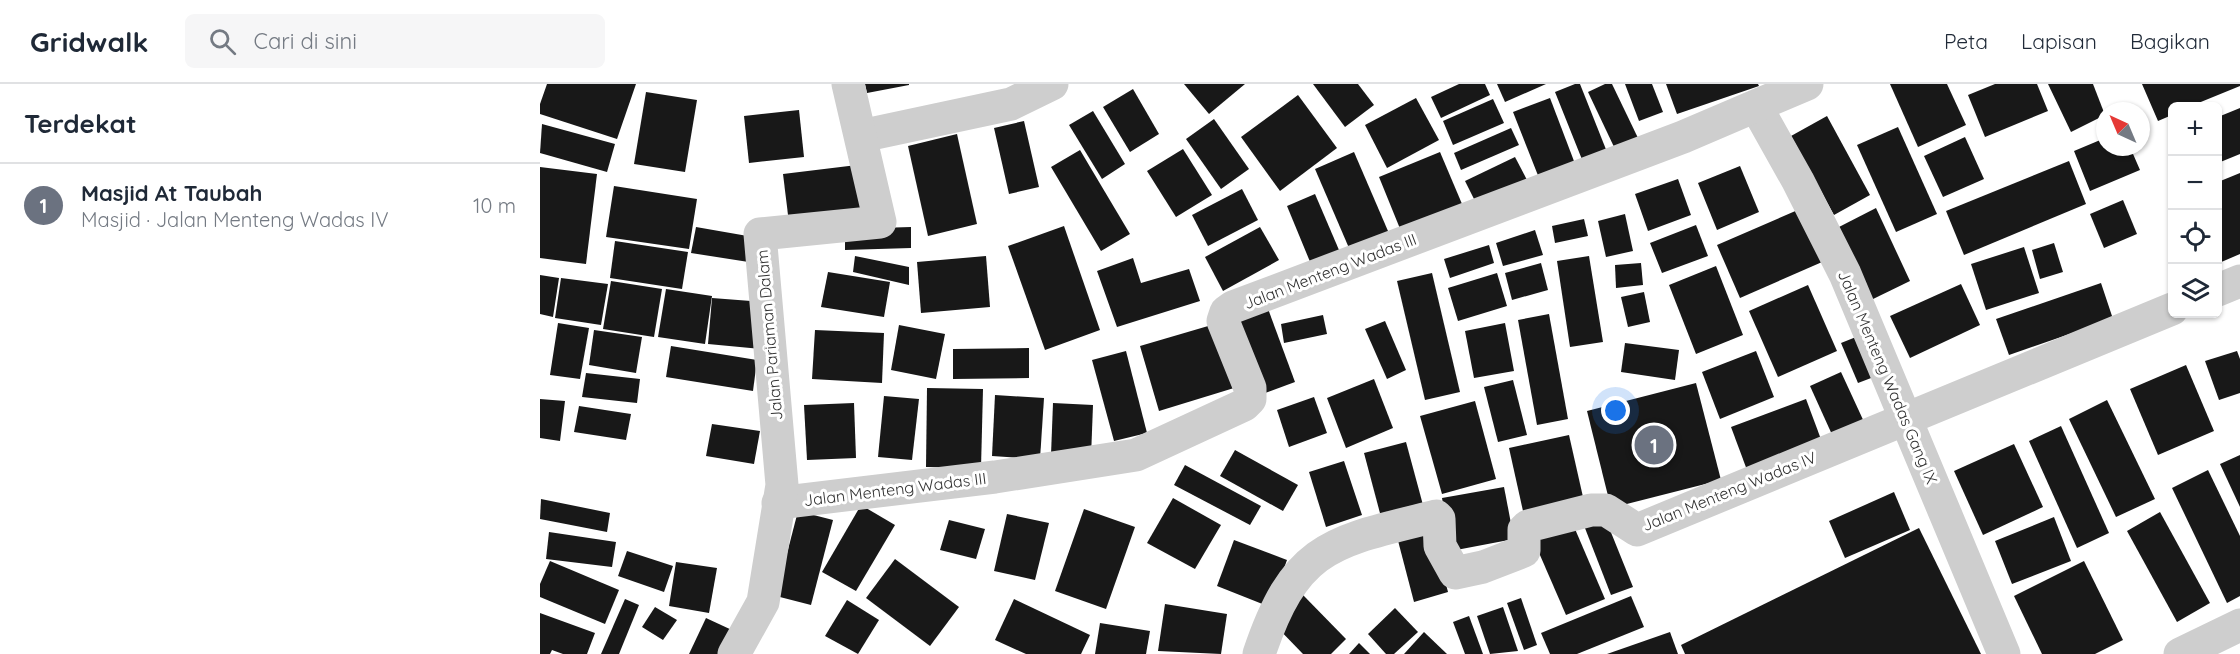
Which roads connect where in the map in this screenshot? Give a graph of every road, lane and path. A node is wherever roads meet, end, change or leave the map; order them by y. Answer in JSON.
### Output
{"nodes":[{"id":1,"x":848,"y":84,"type":"edge"},
{"id":2,"x":1052,"y":84,"type":"edge"},
{"id":3,"x":1807,"y":84,"type":"edge"},
{"id":4,"x":1769,"y":96,"type":"edge"},
{"id":5,"x":861,"y":136,"type":"junction"},
{"id":6,"x":2240,"y":281,"type":"edge"},
{"id":7,"x":2222,"y":288,"type":"edge"},
{"id":8,"x":2168,"y":311,"type":"edge"},
{"id":9,"x":1906,"y":418,"type":"junction"},
{"id":10,"x":778,"y":503,"type":"junction"},
{"id":11,"x":2240,"y":625,"type":"edge"},
{"id":12,"x":2185,"y":653,"type":"edge"},
{"id":13,"x":734,"y":654,"type":"edge"},
{"id":14,"x":1259,"y":654,"type":"edge"},
{"id":15,"x":2004,"y":654,"type":"edge"}],
"edges":[{"from":1,"to":5,"type":"street","name":"Jalan Pariaman Dalam"},
{"from":2,"to":5,"type":"street"},
{"from":3,"to":4,"type":"street","name":"Jalan Menteng Wadas III"},
{"from":4,"to":9,"type":"street","name":"Jalan Menteng Wadas Gang IX"},
{"from":4,"to":10,"type":"street","name":"Jalan Menteng Wadas III"},
{"from":5,"to":10,"type":"street","name":"Jalan Pariaman Dalam"},
{"from":6,"to":7,"type":"street"},
{"from":8,"to":9,"type":"street","name":"Jalan Menteng Wadas IV"},
{"from":9,"to":14,"type":"street","name":"Jalan Menteng Wadas IV"},
{"from":9,"to":15,"type":"street","name":"Jalan Menteng Wadas Gang IX"},
{"from":10,"to":13,"type":"street","name":"Jalan Pariaman Dalam"},
{"from":11,"to":12,"type":"street"}]}
